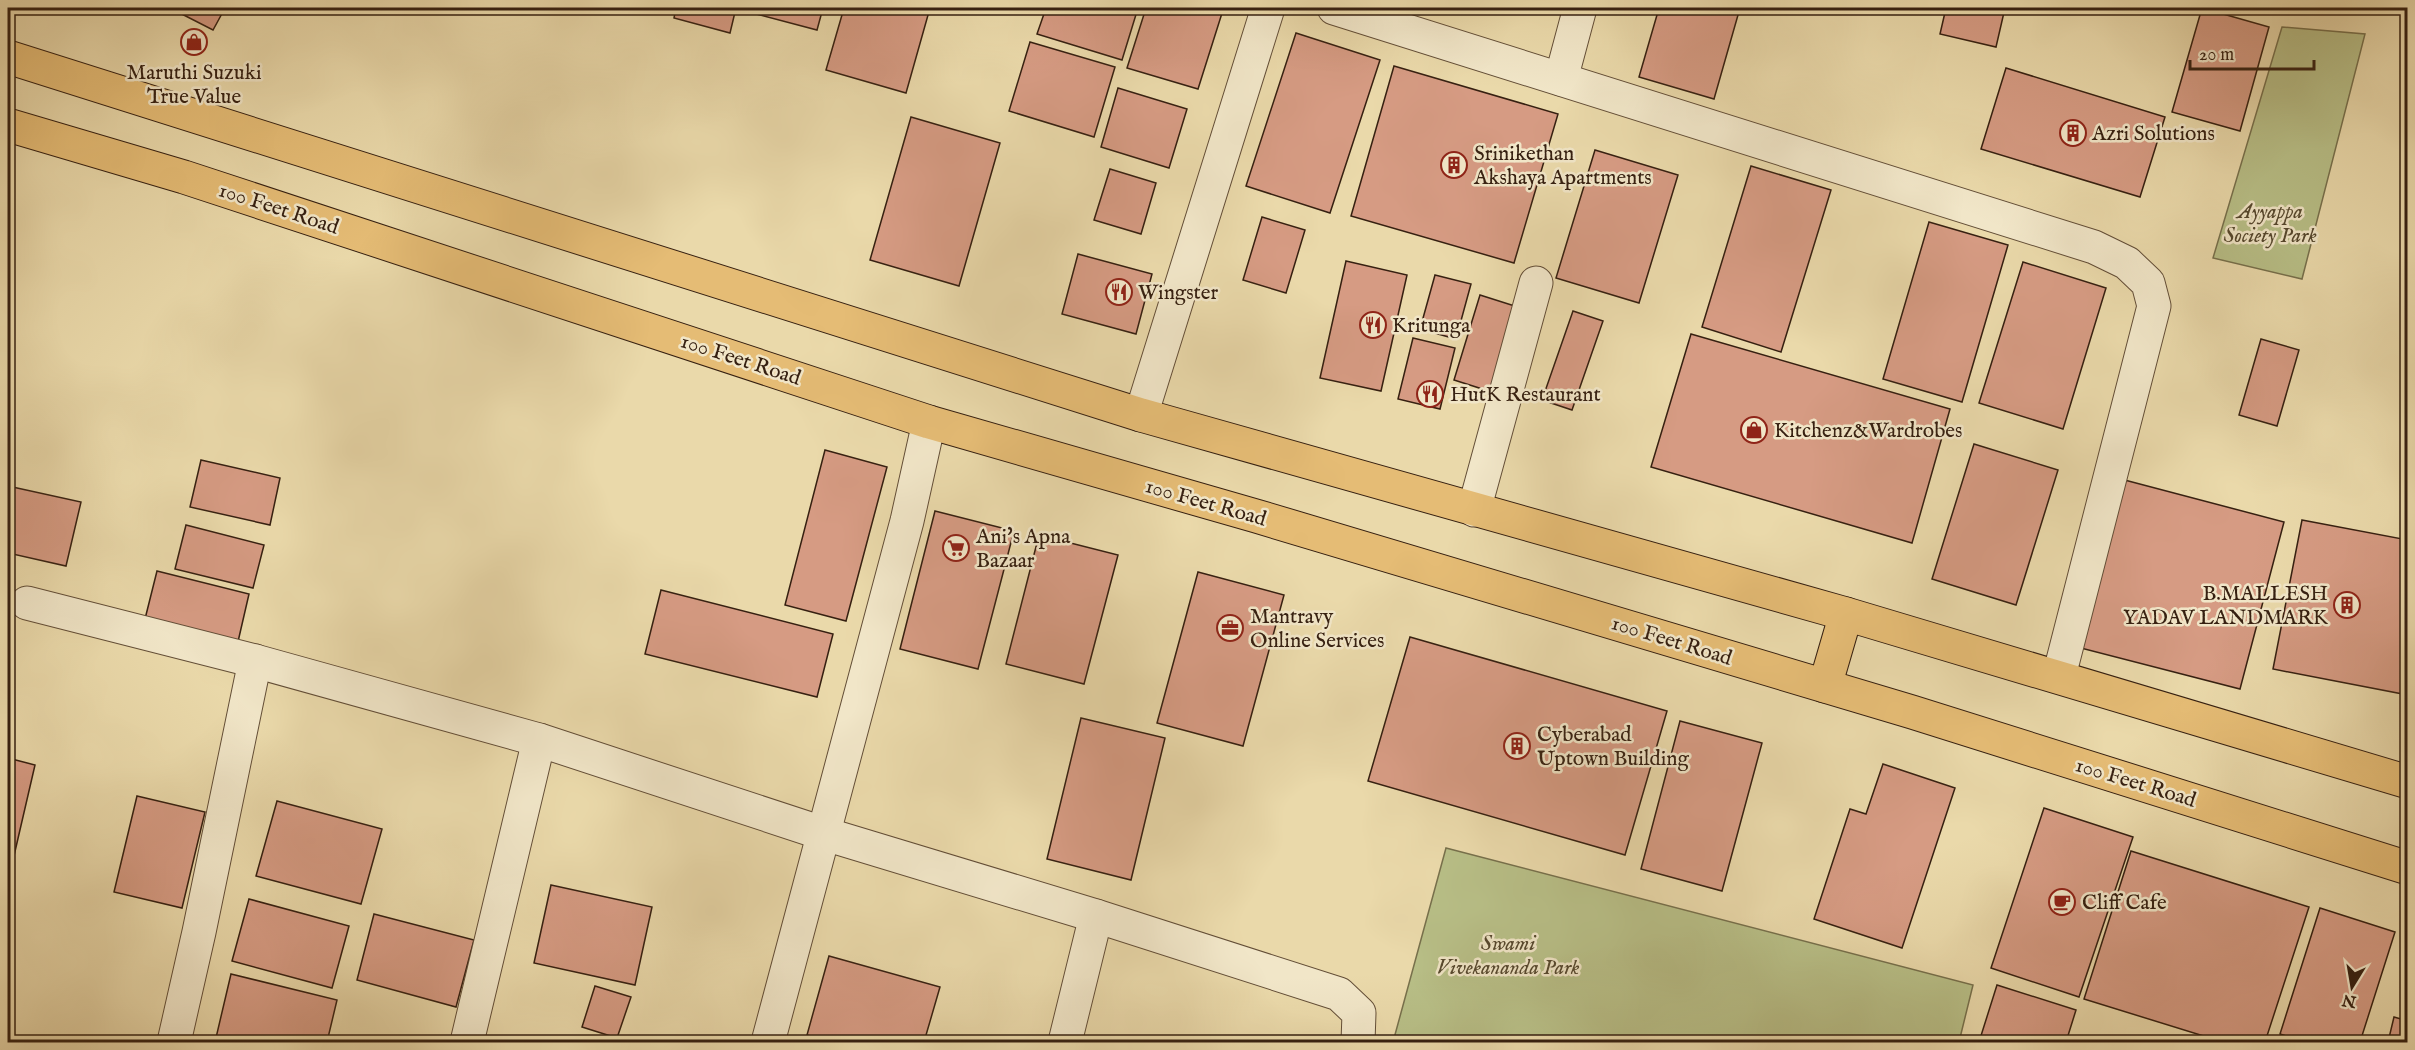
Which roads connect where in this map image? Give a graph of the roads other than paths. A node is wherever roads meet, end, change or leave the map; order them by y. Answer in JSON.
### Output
{"nodes":[{"id":1,"x":1268,"y":8,"type":"edge"},
{"id":2,"x":1334,"y":8,"type":"edge"},
{"id":3,"x":1580,"y":8,"type":"edge"},
{"id":4,"x":8,"y":57,"type":"edge"},
{"id":5,"x":1560,"y":79,"type":"junction"},
{"id":6,"x":8,"y":125,"type":"edge"},
{"id":7,"x":1536,"y":283,"type":"dead end"},
{"id":8,"x":1141,"y":415,"type":"junction"},
{"id":9,"x":929,"y":422,"type":"junction"},
{"id":10,"x":1474,"y":510,"type":"junction"},
{"id":11,"x":27,"y":603,"type":"dead end"},
{"id":12,"x":1846,"y":614,"type":"junction"},
{"id":13,"x":255,"y":661,"type":"junction"},
{"id":14,"x":2059,"y":676,"type":"junction"},
{"id":15,"x":1825,"y":686,"type":"junction"},
{"id":16,"x":539,"y":740,"type":"junction"},
{"id":17,"x":2408,"y":782,"type":"edge"},
{"id":18,"x":825,"y":834,"type":"junction"},
{"id":19,"x":2408,"y":868,"type":"edge"},
{"id":20,"x":1096,"y":916,"type":"junction"},
{"id":21,"x":174,"y":1042,"type":"edge"},
{"id":22,"x":467,"y":1042,"type":"edge"},
{"id":23,"x":768,"y":1042,"type":"edge"},
{"id":24,"x":1065,"y":1042,"type":"edge"},
{"id":25,"x":1358,"y":1042,"type":"edge"}],
"edges":[{"from":1,"to":8,"type":"street"},
{"from":2,"to":5,"type":"street"},
{"from":3,"to":5,"type":"street"},
{"from":4,"to":8,"type":"main road"},
{"from":5,"to":14,"type":"street"},
{"from":6,"to":9,"type":"main road","name":"100 Feet Road"},
{"from":7,"to":10,"type":"street"},
{"from":8,"to":10,"type":"main road"},
{"from":9,"to":15,"type":"main road","name":"100 Feet Road"},
{"from":9,"to":18,"type":"street"},
{"from":10,"to":12,"type":"main road"},
{"from":11,"to":13,"type":"street"},
{"from":12,"to":14,"type":"main road"},
{"from":12,"to":15,"type":"main road"},
{"from":13,"to":16,"type":"street"},
{"from":13,"to":21,"type":"street"},
{"from":14,"to":17,"type":"main road"},
{"from":15,"to":19,"type":"main road","name":"100 Feet Road"},
{"from":16,"to":18,"type":"street"},
{"from":16,"to":22,"type":"street"},
{"from":18,"to":20,"type":"street"},
{"from":18,"to":23,"type":"street"},
{"from":20,"to":24,"type":"street"},
{"from":20,"to":25,"type":"street"}]}
